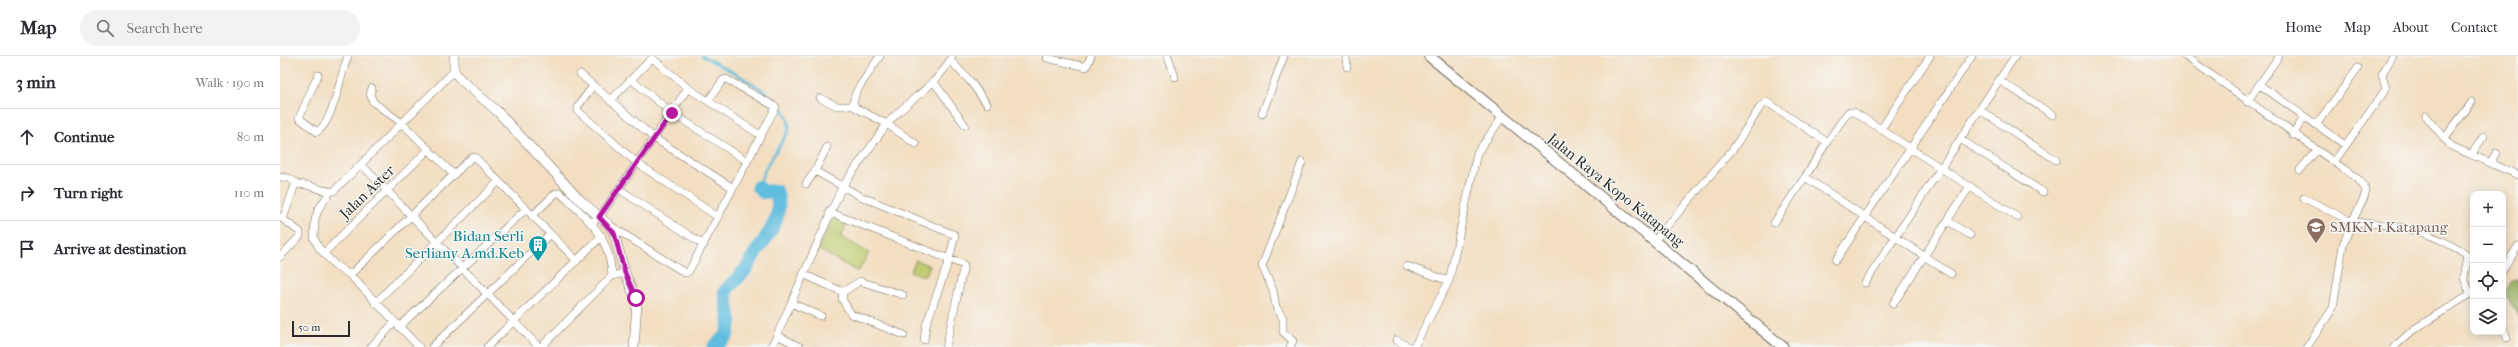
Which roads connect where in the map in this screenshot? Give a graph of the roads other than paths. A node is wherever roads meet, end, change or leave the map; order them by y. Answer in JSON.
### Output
{"nodes":[{"id":1,"x":348,"y":56,"type":"edge"},
{"id":2,"x":454,"y":56,"type":"edge"},
{"id":3,"x":880,"y":56,"type":"edge"},
{"id":4,"x":1091,"y":56,"type":"edge"},
{"id":5,"x":1168,"y":56,"type":"edge"},
{"id":6,"x":1284,"y":56,"type":"edge"},
{"id":7,"x":1346,"y":56,"type":"edge"},
{"id":8,"x":1430,"y":56,"type":"edge"},
{"id":9,"x":1930,"y":56,"type":"edge"},
{"id":10,"x":1972,"y":56,"type":"edge"},
{"id":11,"x":2015,"y":56,"type":"edge"},
{"id":12,"x":2185,"y":56,"type":"edge"},
{"id":13,"x":2279,"y":56,"type":"edge"},
{"id":14,"x":2393,"y":56,"type":"edge"},
{"id":15,"x":951,"y":58,"type":"edge"},
{"id":16,"x":1047,"y":58,"type":"dead end"},
{"id":17,"x":1347,"y":67,"type":"dead end"},
{"id":18,"x":2358,"y":68,"type":"dead end"},
{"id":19,"x":454,"y":71,"type":"junction"},
{"id":20,"x":580,"y":74,"type":"dead end"},
{"id":21,"x":318,"y":75,"type":"dead end"},
{"id":22,"x":1175,"y":77,"type":"dead end"},
{"id":23,"x":632,"y":80,"type":"junction"},
{"id":24,"x":1999,"y":80,"type":"junction"},
{"id":25,"x":934,"y":82,"type":"junction"},
{"id":26,"x":2260,"y":85,"type":"junction"},
{"id":27,"x":593,"y":86,"type":"junction"},
{"id":28,"x":372,"y":88,"type":"dead end"},
{"id":29,"x":688,"y":88,"type":"junction"},
{"id":30,"x":820,"y":98,"type":"dead end"},
{"id":31,"x":610,"y":101,"type":"junction"},
{"id":32,"x":708,"y":101,"type":"junction"},
{"id":33,"x":2247,"y":102,"type":"junction"},
{"id":34,"x":2472,"y":102,"type":"dead end"},
{"id":35,"x":987,"y":104,"type":"dead end"},
{"id":36,"x":854,"y":106,"type":"junction"},
{"id":37,"x":1980,"y":110,"type":"junction"},
{"id":38,"x":672,"y":113,"type":"junction"},
{"id":39,"x":1262,"y":114,"type":"dead end"},
{"id":40,"x":2053,"y":115,"type":"dead end"},
{"id":41,"x":1503,"y":116,"type":"junction"},
{"id":42,"x":2426,"y":116,"type":"dead end"},
{"id":43,"x":2304,"y":117,"type":"junction"},
{"id":44,"x":402,"y":122,"type":"junction"},
{"id":45,"x":886,"y":124,"type":"junction"},
{"id":46,"x":965,"y":125,"type":"dead end"},
{"id":47,"x":2316,"y":125,"type":"junction"},
{"id":48,"x":1881,"y":129,"type":"junction"},
{"id":49,"x":2293,"y":134,"type":"junction"},
{"id":50,"x":760,"y":135,"type":"junction"},
{"id":51,"x":2484,"y":136,"type":"dead end"},
{"id":52,"x":654,"y":138,"type":"junction"},
{"id":53,"x":1960,"y":139,"type":"junction"},
{"id":54,"x":2444,"y":139,"type":"junction"},
{"id":55,"x":1827,"y":142,"type":"junction"},
{"id":56,"x":916,"y":144,"type":"dead end"},
{"id":57,"x":2345,"y":146,"type":"junction"},
{"id":58,"x":827,"y":147,"type":"dead end"},
{"id":59,"x":1911,"y":148,"type":"junction"},
{"id":60,"x":428,"y":149,"type":"junction"},
{"id":61,"x":2316,"y":151,"type":"junction"},
{"id":62,"x":2496,"y":153,"type":"dead end"},
{"id":63,"x":2471,"y":155,"type":"junction"},
{"id":64,"x":2056,"y":160,"type":"dead end"},
{"id":65,"x":747,"y":161,"type":"junction"},
{"id":66,"x":1302,"y":162,"type":"dead end"},
{"id":67,"x":2334,"y":162,"type":"junction"},
{"id":68,"x":637,"y":163,"type":"junction"},
{"id":69,"x":2490,"y":163,"type":"junction"},
{"id":70,"x":361,"y":164,"type":"junction"},
{"id":71,"x":1941,"y":168,"type":"junction"},
{"id":72,"x":2300,"y":170,"type":"dead end"},
{"id":73,"x":814,"y":171,"type":"junction"},
{"id":74,"x":454,"y":175,"type":"junction"},
{"id":75,"x":2518,"y":175,"type":"edge"},
{"id":76,"x":1806,"y":177,"type":"junction"},
{"id":77,"x":280,"y":181,"type":"edge"},
{"id":78,"x":498,"y":182,"type":"junction"},
{"id":79,"x":298,"y":184,"type":"junction"},
{"id":80,"x":806,"y":184,"type":"dead end"},
{"id":81,"x":1970,"y":186,"type":"junction"},
{"id":82,"x":842,"y":187,"type":"junction"},
{"id":83,"x":733,"y":188,"type":"junction"},
{"id":84,"x":619,"y":189,"type":"junction"},
{"id":85,"x":387,"y":191,"type":"junction"},
{"id":86,"x":330,"y":192,"type":"junction"},
{"id":87,"x":2043,"y":192,"type":"dead end"},
{"id":88,"x":2304,"y":198,"type":"dead end"},
{"id":89,"x":526,"y":209,"type":"junction"},
{"id":90,"x":829,"y":212,"type":"junction"},
{"id":91,"x":412,"y":216,"type":"junction"},
{"id":92,"x":532,"y":216,"type":"junction"},
{"id":93,"x":599,"y":217,"type":"junction"},
{"id":94,"x":718,"y":217,"type":"junction"},
{"id":95,"x":281,"y":218,"type":"edge"},
{"id":96,"x":1866,"y":218,"type":"junction"},
{"id":97,"x":2017,"y":218,"type":"dead end"},
{"id":98,"x":1948,"y":221,"type":"junction"},
{"id":99,"x":2352,"y":222,"type":"junction"},
{"id":100,"x":1774,"y":223,"type":"dead end"},
{"id":101,"x":592,"y":224,"type":"junction"},
{"id":102,"x":609,"y":225,"type":"junction"},
{"id":103,"x":550,"y":234,"type":"junction"},
{"id":104,"x":1970,"y":235,"type":"dead end"},
{"id":105,"x":602,"y":236,"type":"junction"},
{"id":106,"x":1896,"y":237,"type":"junction"},
{"id":107,"x":1654,"y":241,"type":"junction"},
{"id":108,"x":437,"y":242,"type":"junction"},
{"id":109,"x":704,"y":245,"type":"junction"},
{"id":110,"x":2518,"y":246,"type":"edge"},
{"id":111,"x":324,"y":253,"type":"junction"},
{"id":112,"x":1925,"y":256,"type":"junction"},
{"id":113,"x":2470,"y":256,"type":"edge"},
{"id":114,"x":280,"y":257,"type":"edge"},
{"id":115,"x":577,"y":260,"type":"junction"},
{"id":116,"x":949,"y":260,"type":"junction"},
{"id":117,"x":1836,"y":260,"type":"dead end"},
{"id":118,"x":2470,"y":260,"type":"edge"},
{"id":119,"x":2506,"y":265,"type":"edge"},
{"id":120,"x":1407,"y":266,"type":"dead end"},
{"id":121,"x":463,"y":269,"type":"junction"},
{"id":122,"x":625,"y":273,"type":"junction"},
{"id":123,"x":804,"y":274,"type":"junction"},
{"id":124,"x":1951,"y":274,"type":"dead end"},
{"id":125,"x":350,"y":275,"type":"junction"},
{"id":126,"x":612,"y":276,"type":"junction"},
{"id":127,"x":1449,"y":281,"type":"junction"},
{"id":128,"x":1865,"y":284,"type":"dead end"},
{"id":129,"x":2470,"y":291,"type":"edge"},
{"id":130,"x":843,"y":292,"type":"junction"},
{"id":131,"x":487,"y":294,"type":"junction"},
{"id":132,"x":2470,"y":294,"type":"edge"},
{"id":133,"x":903,"y":295,"type":"dead end"},
{"id":134,"x":375,"y":303,"type":"junction"},
{"id":135,"x":791,"y":303,"type":"junction"},
{"id":136,"x":1893,"y":304,"type":"dead end"},
{"id":137,"x":821,"y":316,"type":"dead end"},
{"id":138,"x":514,"y":321,"type":"junction"},
{"id":139,"x":397,"y":324,"type":"junction"},
{"id":140,"x":777,"y":335,"type":"junction"},
{"id":141,"x":904,"y":335,"type":"dead end"},
{"id":142,"x":2506,"y":335,"type":"edge"},
{"id":143,"x":2507,"y":338,"type":"dead end"},
{"id":144,"x":924,"y":340,"type":"dead end"},
{"id":145,"x":1396,"y":340,"type":"dead end"},
{"id":146,"x":370,"y":347,"type":"edge"},
{"id":147,"x":419,"y":347,"type":"edge"},
{"id":148,"x":432,"y":347,"type":"edge"},
{"id":149,"x":487,"y":347,"type":"edge"},
{"id":150,"x":540,"y":347,"type":"edge"},
{"id":151,"x":634,"y":347,"type":"edge"},
{"id":152,"x":771,"y":347,"type":"edge"},
{"id":153,"x":800,"y":347,"type":"edge"},
{"id":154,"x":946,"y":347,"type":"edge"},
{"id":155,"x":1290,"y":347,"type":"edge"},
{"id":156,"x":1410,"y":347,"type":"edge"},
{"id":157,"x":1414,"y":347,"type":"edge"},
{"id":158,"x":1783,"y":347,"type":"edge"},
{"id":159,"x":2307,"y":347,"type":"edge"},
{"id":160,"x":2394,"y":347,"type":"edge"}],
"edges":[{"from":1,"to":21,"type":"street"},
{"from":2,"to":19,"type":"street"},
{"from":3,"to":36,"type":"street"},
{"from":4,"to":16,"type":"street"},
{"from":5,"to":22,"type":"street"},
{"from":6,"to":39,"type":"street"},
{"from":7,"to":17,"type":"street"},
{"from":8,"to":41,"type":"main road","name":"Jalan Raya Kopo Katapang"},
{"from":9,"to":48,"type":"street"},
{"from":10,"to":59,"type":"street"},
{"from":11,"to":24,"type":"street"},
{"from":12,"to":33,"type":"street"},
{"from":13,"to":26,"type":"street"},
{"from":14,"to":57,"type":"street"},
{"from":15,"to":25,"type":"street"},
{"from":15,"to":35,"type":"street"},
{"from":18,"to":47,"type":"street"},
{"from":19,"to":44,"type":"street"},
{"from":19,"to":93,"type":"street"},
{"from":20,"to":27,"type":"street"},
{"from":23,"to":29,"type":"street"},
{"from":23,"to":31,"type":"street"},
{"from":23,"to":38,"type":"street"},
{"from":24,"to":37,"type":"street"},
{"from":24,"to":40,"type":"street"},
{"from":25,"to":45,"type":"street"},
{"from":25,"to":46,"type":"street"},
{"from":26,"to":33,"type":"street"},
{"from":26,"to":43,"type":"street"},
{"from":27,"to":31,"type":"street"},
{"from":27,"to":68,"type":"street"},
{"from":28,"to":44,"type":"street"},
{"from":29,"to":32,"type":"street"},
{"from":29,"to":38,"type":"street"},
{"from":30,"to":36,"type":"street"},
{"from":31,"to":52,"type":"street"},
{"from":32,"to":50,"type":"street"},
{"from":32,"to":50,"type":"street"},
{"from":33,"to":49,"type":"street"},
{"from":34,"to":54,"type":"street"},
{"from":36,"to":45,"type":"street"},
{"from":37,"to":53,"type":"street"},
{"from":37,"to":64,"type":"street"},
{"from":38,"to":52,"type":"street"},
{"from":38,"to":65,"type":"street"},
{"from":41,"to":107,"type":"main road","name":"Jalan Raya Kopo Katapang"},
{"from":41,"to":127,"type":"street"},
{"from":42,"to":54,"type":"street"},
{"from":43,"to":47,"type":"street"},
{"from":43,"to":49,"type":"street"},
{"from":44,"to":60,"type":"street"},
{"from":44,"to":70,"type":"street"},
{"from":45,"to":56,"type":"street"},
{"from":45,"to":82,"type":"street"},
{"from":47,"to":57,"type":"street"},
{"from":48,"to":55,"type":"street"},
{"from":48,"to":59,"type":"street"},
{"from":49,"to":61,"type":"street"},
{"from":50,"to":65,"type":"street"},
{"from":51,"to":63,"type":"street"},
{"from":52,"to":68,"type":"street"},
{"from":52,"to":83,"type":"street"},
{"from":53,"to":71,"type":"street"},
{"from":53,"to":87,"type":"street"},
{"from":54,"to":63,"type":"street"},
{"from":55,"to":76,"type":"street"},
{"from":55,"to":107,"type":"street"},
{"from":57,"to":67,"type":"street"},
{"from":58,"to":73,"type":"street"},
{"from":59,"to":71,"type":"street"},
{"from":59,"to":96,"type":"street"},
{"from":60,"to":74,"type":"street"},
{"from":60,"to":85,"type":"street","name":"Jalan Aster"},
{"from":61,"to":67,"type":"street"},
{"from":61,"to":72,"type":"street"},
{"from":62,"to":69,"type":"street"},
{"from":63,"to":69,"type":"street"},
{"from":65,"to":83,"type":"street"},
{"from":66,"to":155,"type":"street"},
{"from":67,"to":99,"type":"street"},
{"from":68,"to":84,"type":"street"},
{"from":68,"to":94,"type":"street"},
{"from":69,"to":75,"type":"street"},
{"from":70,"to":85,"type":"street"},
{"from":70,"to":86,"type":"street"},
{"from":71,"to":81,"type":"street"},
{"from":71,"to":106,"type":"street"},
{"from":73,"to":80,"type":"street"},
{"from":73,"to":82,"type":"street"},
{"from":74,"to":78,"type":"street"},
{"from":74,"to":91,"type":"street"},
{"from":76,"to":96,"type":"street"},
{"from":76,"to":100,"type":"street"},
{"from":77,"to":79,"type":"street"},
{"from":78,"to":89,"type":"street"},
{"from":78,"to":108,"type":"street"},
{"from":79,"to":86,"type":"street"},
{"from":79,"to":95,"type":"street"},
{"from":81,"to":97,"type":"street"},
{"from":81,"to":98,"type":"street"},
{"from":82,"to":90,"type":"street"},
{"from":82,"to":116,"type":"street"},
{"from":83,"to":94,"type":"street"},
{"from":84,"to":93,"type":"street"},
{"from":84,"to":109,"type":"street"},
{"from":85,"to":91,"type":"street"},
{"from":85,"to":111,"type":"street","name":"Jalan Aster"},
{"from":86,"to":111,"type":"street"},
{"from":88,"to":99,"type":"street"},
{"from":89,"to":92,"type":"street"},
{"from":89,"to":121,"type":"street"},
{"from":90,"to":116,"type":"street"},
{"from":90,"to":123,"type":"street"},
{"from":91,"to":108,"type":"street"},
{"from":91,"to":125,"type":"street"},
{"from":92,"to":101,"type":"street"},
{"from":92,"to":103,"type":"street"},
{"from":93,"to":101,"type":"street"},
{"from":93,"to":102,"type":"street"},
{"from":94,"to":109,"type":"street"},
{"from":95,"to":114,"type":"street"},
{"from":96,"to":106,"type":"street"},
{"from":96,"to":117,"type":"street"},
{"from":98,"to":104,"type":"street"},
{"from":98,"to":112,"type":"street"},
{"from":99,"to":113,"type":"street"},
{"from":99,"to":159,"type":"street"},
{"from":101,"to":105,"type":"street"},
{"from":102,"to":109,"type":"street"},
{"from":102,"to":122,"type":"street"},
{"from":103,"to":115,"type":"street"},
{"from":103,"to":131,"type":"street"},
{"from":105,"to":115,"type":"street"},
{"from":105,"to":126,"type":"street"},
{"from":106,"to":112,"type":"street"},
{"from":106,"to":128,"type":"street"},
{"from":107,"to":158,"type":"main road","name":"Jalan Raya Kopo Katapang"},
{"from":108,"to":121,"type":"street"},
{"from":108,"to":134,"type":"street"},
{"from":110,"to":119,"type":"street"},
{"from":111,"to":125,"type":"street"},
{"from":112,"to":124,"type":"street"},
{"from":112,"to":136,"type":"street"},
{"from":115,"to":138,"type":"street"},
{"from":116,"to":144,"type":"street"},
{"from":116,"to":154,"type":"street"},
{"from":118,"to":129,"type":"street"},
{"from":120,"to":127,"type":"street"},
{"from":121,"to":131,"type":"street"},
{"from":121,"to":139,"type":"street"},
{"from":122,"to":126,"type":"street"},
{"from":122,"to":151,"type":"street"},
{"from":123,"to":130,"type":"street"},
{"from":123,"to":135,"type":"street"},
{"from":125,"to":134,"type":"street"},
{"from":126,"to":150,"type":"street"},
{"from":127,"to":157,"type":"street"},
{"from":130,"to":133,"type":"street"},
{"from":130,"to":141,"type":"street"},
{"from":131,"to":138,"type":"street"},
{"from":131,"to":148,"type":"street"},
{"from":132,"to":160,"type":"street"},
{"from":134,"to":139,"type":"street"},
{"from":135,"to":137,"type":"street"},
{"from":135,"to":140,"type":"street"},
{"from":138,"to":149,"type":"street"},
{"from":138,"to":150,"type":"street"},
{"from":139,"to":146,"type":"street"},
{"from":139,"to":147,"type":"street"},
{"from":140,"to":152,"type":"street"},
{"from":140,"to":153,"type":"street"},
{"from":142,"to":143,"type":"street"},
{"from":145,"to":156,"type":"street"}]}
